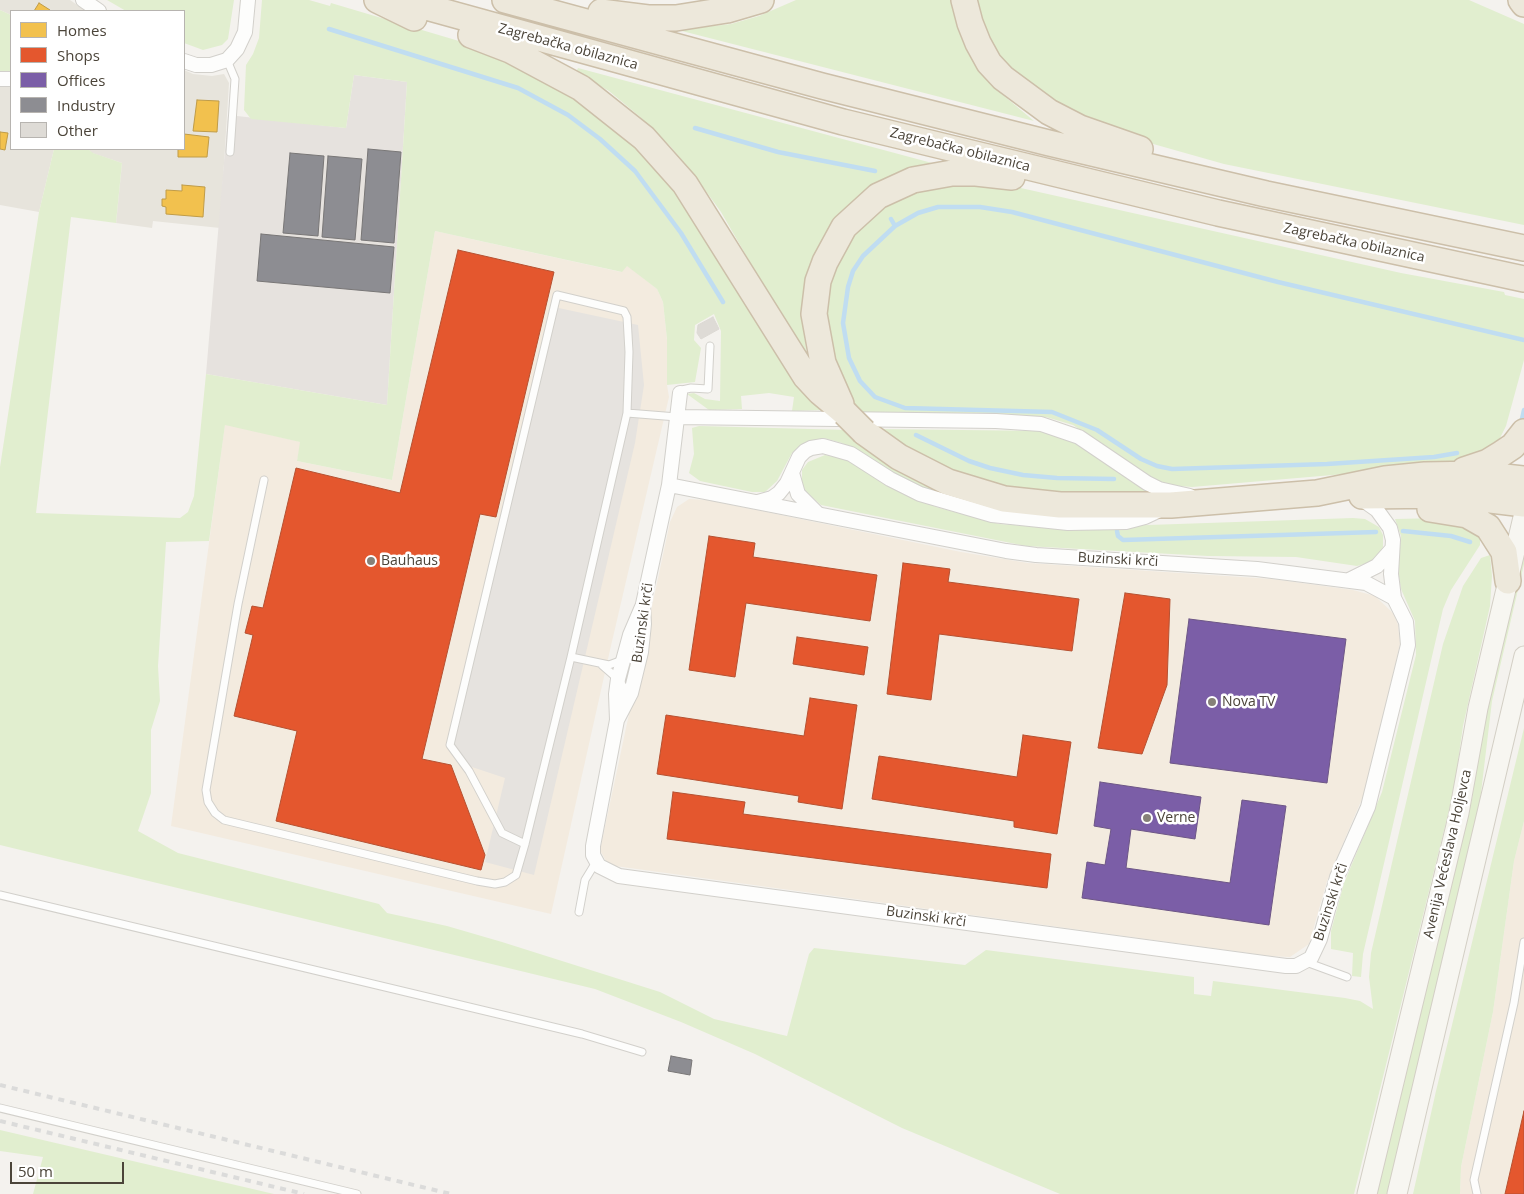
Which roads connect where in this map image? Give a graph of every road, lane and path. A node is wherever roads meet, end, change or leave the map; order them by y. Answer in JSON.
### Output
{"nodes":[{"id":1,"x":83,"y":0,"type":"edge"},
{"id":2,"x":248,"y":0,"type":"edge"},
{"id":3,"x":377,"y":0,"type":"edge"},
{"id":4,"x":401,"y":0,"type":"edge"},
{"id":5,"x":506,"y":0,"type":"edge"},
{"id":6,"x":552,"y":0,"type":"edge"},
{"id":7,"x":761,"y":0,"type":"edge"},
{"id":8,"x":964,"y":0,"type":"edge"},
{"id":9,"x":1521,"y":0,"type":"edge"},
{"id":10,"x":1524,"y":4,"type":"edge"},
{"id":11,"x":98,"y":10,"type":"edge"},
{"id":12,"x":227,"y":60,"type":"junction"},
{"id":13,"x":185,"y":61,"type":"edge"},
{"id":14,"x":230,"y":152,"type":"dead end"},
{"id":15,"x":1266,"y":194,"type":"junction"},
{"id":16,"x":1218,"y":213,"type":"junction"},
{"id":17,"x":1523,"y":248,"type":"edge"},
{"id":18,"x":1520,"y":278,"type":"edge"},
{"id":19,"x":710,"y":346,"type":"dead end"},
{"id":20,"x":680,"y":393,"type":"joint"},
{"id":21,"x":627,"y":413,"type":"junction"},
{"id":22,"x":845,"y":413,"type":"junction"},
{"id":23,"x":678,"y":417,"type":"junction"},
{"id":24,"x":1524,"y":432,"type":"edge"},
{"id":25,"x":792,"y":473,"type":"junction"},
{"id":26,"x":1445,"y":474,"type":"junction"},
{"id":27,"x":1524,"y":479,"type":"edge"},
{"id":28,"x":264,"y":480,"type":"dead end"},
{"id":29,"x":669,"y":485,"type":"junction"},
{"id":30,"x":1317,"y":493,"type":"junction"},
{"id":31,"x":1358,"y":496,"type":"junction"},
{"id":32,"x":1385,"y":496,"type":"junction"},
{"id":33,"x":1218,"y":500,"type":"junction"},
{"id":34,"x":758,"y":502,"type":"junction"},
{"id":35,"x":1171,"y":504,"type":"junction"},
{"id":36,"x":1524,"y":504,"type":"edge"},
{"id":37,"x":818,"y":513,"type":"junction"},
{"id":38,"x":1524,"y":513,"type":"edge"},
{"id":39,"x":1392,"y":549,"type":"junction"},
{"id":40,"x":1347,"y":580,"type":"junction"},
{"id":41,"x":1508,"y":581,"type":"junction"},
{"id":42,"x":1394,"y":598,"type":"junction"},
{"id":43,"x":643,"y":604,"type":"junction"},
{"id":44,"x":641,"y":652,"type":"junction"},
{"id":45,"x":1524,"y":656,"type":"edge"},
{"id":46,"x":571,"y":657,"type":"junction"},
{"id":47,"x":622,"y":661,"type":"junction"},
{"id":48,"x":602,"y":665,"type":"junction"},
{"id":49,"x":618,"y":679,"type":"junction"},
{"id":50,"x":628,"y":703,"type":"junction"},
{"id":51,"x":617,"y":720,"type":"junction"},
{"id":52,"x":525,"y":844,"type":"junction"},
{"id":53,"x":596,"y":862,"type":"junction"},
{"id":54,"x":0,"y":895,"type":"edge"},
{"id":55,"x":579,"y":912,"type":"dead end"},
{"id":56,"x":1524,"y":942,"type":"edge"},
{"id":57,"x":1306,"y":962,"type":"junction"},
{"id":58,"x":1347,"y":977,"type":"dead end"},
{"id":59,"x":642,"y":1052,"type":"dead end"},
{"id":60,"x":0,"y":1108,"type":"edge"},
{"id":61,"x":357,"y":1194,"type":"edge"},
{"id":62,"x":1367,"y":1194,"type":"edge"},
{"id":63,"x":1397,"y":1194,"type":"edge"},
{"id":64,"x":1477,"y":1194,"type":"edge"}],
"edges":[{"from":1,"to":11,"type":"street"},
{"from":2,"to":12,"type":"street"},
{"from":3,"to":22,"type":"highway"},
{"from":4,"to":16,"type":"highway","name":"Zagrebačka obilaznica"},
{"from":5,"to":15,"type":"highway","name":"Zagrebačka obilaznica"},
{"from":6,"to":7,"type":"highway"},
{"from":8,"to":15,"type":"highway"},
{"from":9,"to":10,"type":"highway"},
{"from":12,"to":13,"type":"street"},
{"from":12,"to":14,"type":"lane"},
{"from":15,"to":17,"type":"highway","name":"Zagrebačka obilaznica"},
{"from":16,"to":18,"type":"highway","name":"Zagrebačka obilaznica"},
{"from":16,"to":22,"type":"highway"},
{"from":19,"to":20,"type":"lane"},
{"from":20,"to":23,"type":"street","name":"Buzinski krči"},
{"from":21,"to":23,"type":"lane"},
{"from":21,"to":46,"type":"lane"},
{"from":21,"to":52,"type":"lane"},
{"from":22,"to":35,"type":"highway","bridge":true},
{"from":23,"to":29,"type":"street","name":"Buzinski krči"},
{"from":23,"to":33,"type":"street"},
{"from":24,"to":26,"type":"highway"},
{"from":25,"to":34,"type":"street"},
{"from":25,"to":35,"type":"street"},
{"from":25,"to":37,"type":"street"},
{"from":26,"to":27,"type":"highway"},
{"from":26,"to":30,"type":"highway"},
{"from":28,"to":52,"type":"lane"},
{"from":29,"to":34,"type":"street","name":"Buzinski krči"},
{"from":29,"to":43,"type":"street","name":"Buzinski krči"},
{"from":30,"to":31,"type":"highway"},
{"from":30,"to":33,"type":"highway"},
{"from":31,"to":32,"type":"highway"},
{"from":31,"to":39,"type":"street"},
{"from":32,"to":36,"type":"highway"},
{"from":32,"to":41,"type":"highway"},
{"from":33,"to":35,"type":"highway"},
{"from":34,"to":37,"type":"street","name":"Buzinski krči"},
{"from":37,"to":40,"type":"street","name":"Buzinski krči"},
{"from":38,"to":41,"type":"main road","name":"Avenija Većeslava Holjevca"},
{"from":39,"to":40,"type":"street"},
{"from":39,"to":42,"type":"street"},
{"from":40,"to":42,"type":"street","name":"Buzinski krči"},
{"from":41,"to":62,"type":"main road","name":"Avenija Većeslava Holjevca"},
{"from":42,"to":57,"type":"street","name":"Buzinski krči"},
{"from":43,"to":44,"type":"street","name":"Buzinski krči"},
{"from":43,"to":47,"type":"street"},
{"from":44,"to":47,"type":"lane"},
{"from":44,"to":50,"type":"street","name":"Buzinski krči"},
{"from":45,"to":63,"type":"main road","name":"Avenija Većeslava Holjevca"},
{"from":46,"to":48,"type":"lane"},
{"from":46,"to":52,"type":"lane"},
{"from":47,"to":48,"type":"lane"},
{"from":47,"to":49,"type":"street"},
{"from":48,"to":49,"type":"lane"},
{"from":49,"to":50,"type":"lane"},
{"from":49,"to":51,"type":"street"},
{"from":50,"to":51,"type":"street","name":"Buzinski krči"},
{"from":51,"to":53,"type":"street","name":"Buzinski krči"},
{"from":53,"to":55,"type":"lane"},
{"from":53,"to":57,"type":"street","name":"Buzinski krči"},
{"from":54,"to":59,"type":"lane"},
{"from":56,"to":64,"type":"lane"},
{"from":57,"to":58,"type":"lane"},
{"from":60,"to":61,"type":"lane"}]}
